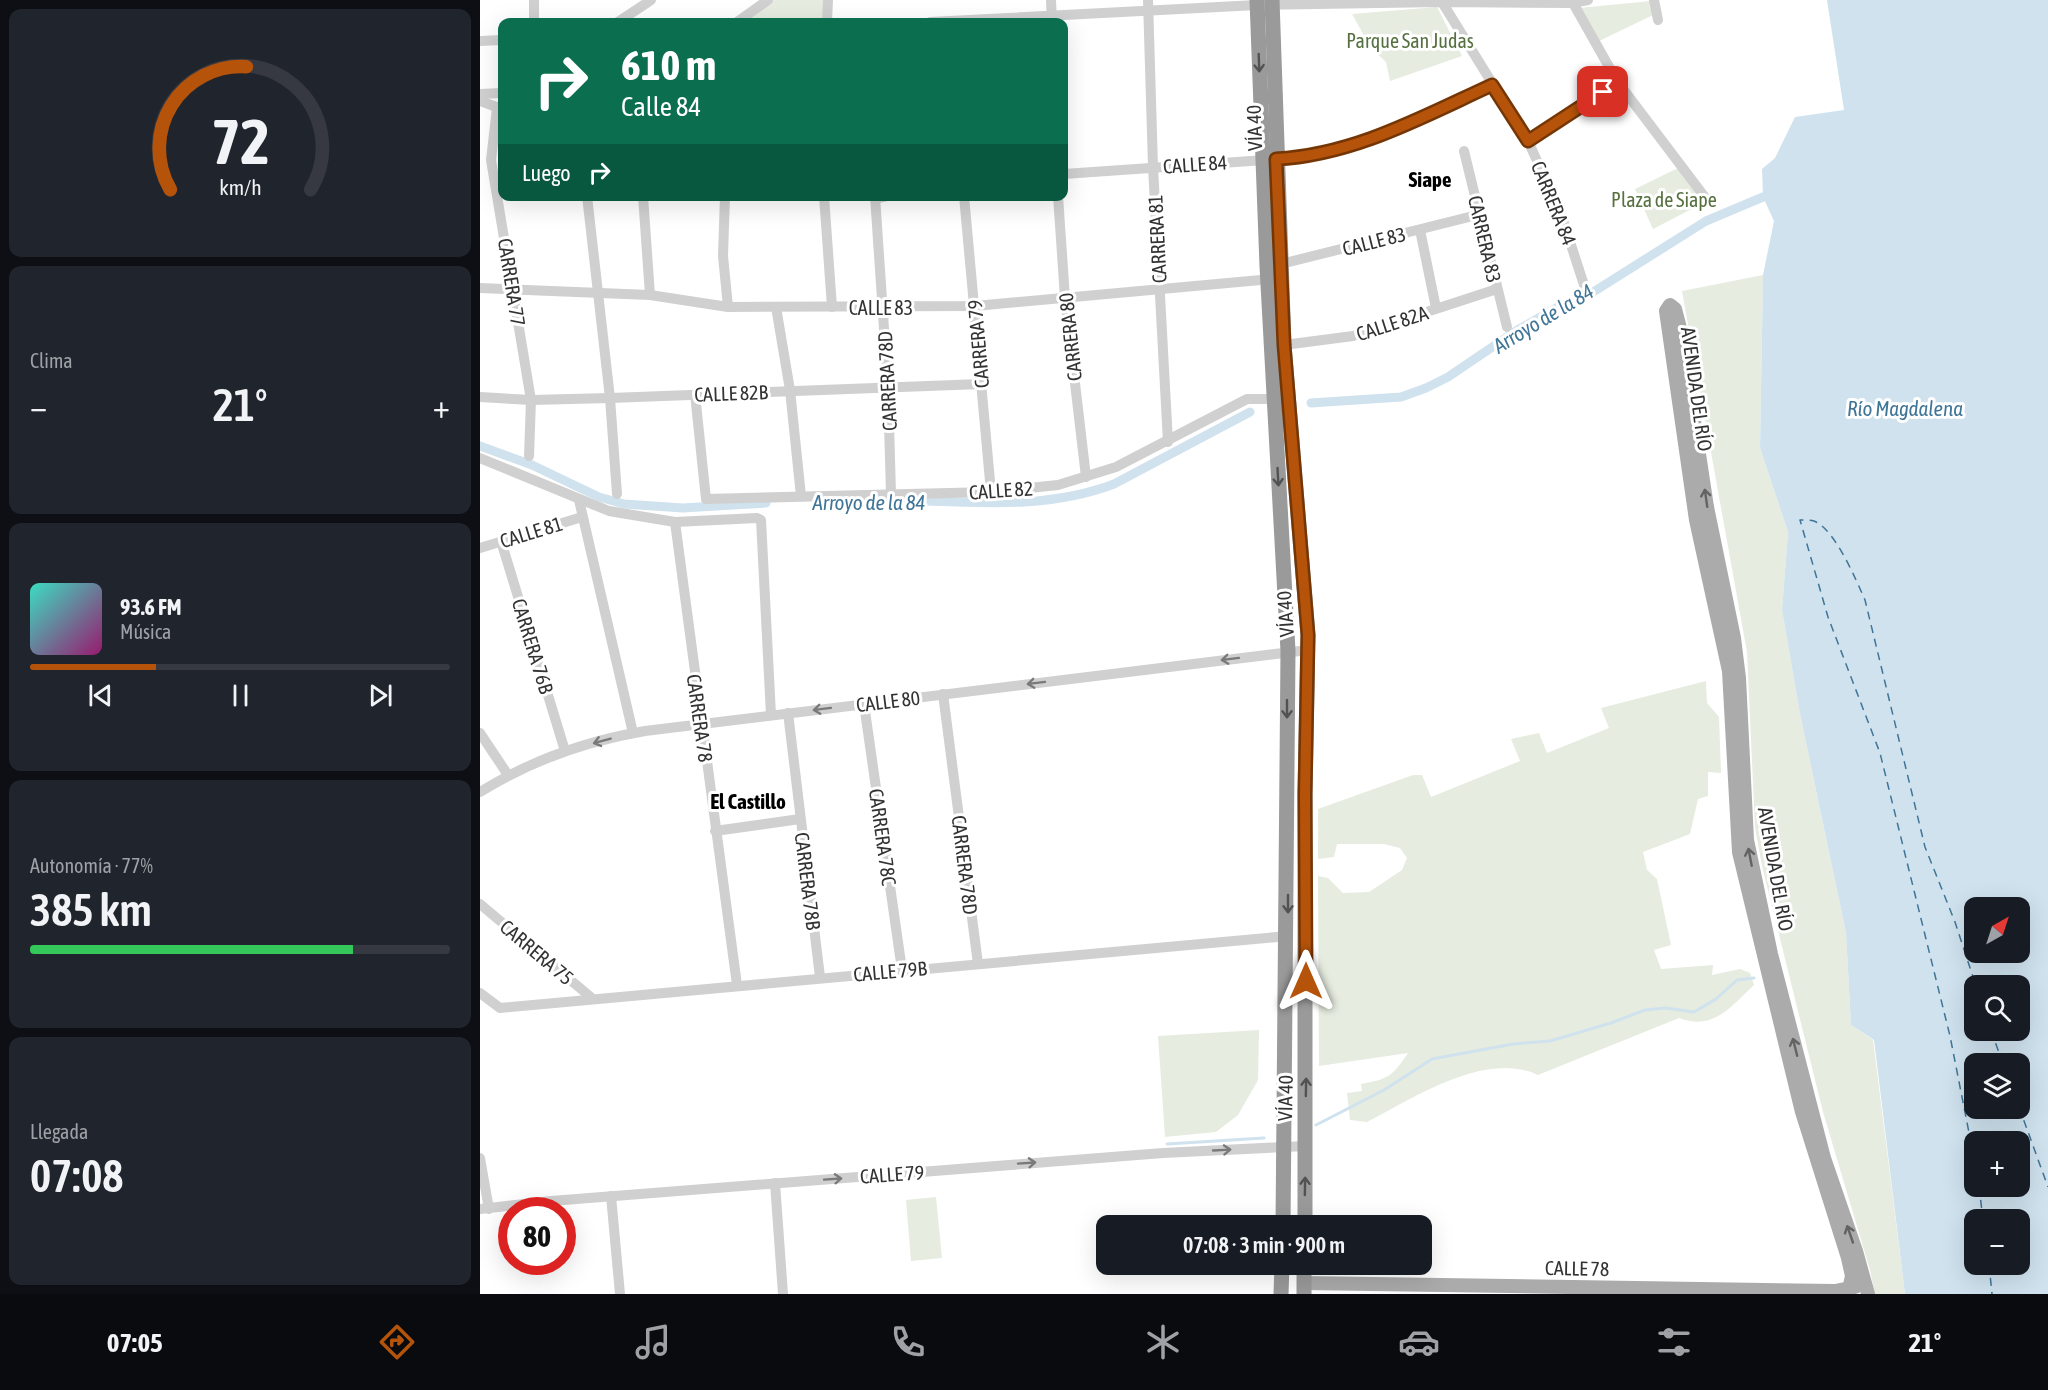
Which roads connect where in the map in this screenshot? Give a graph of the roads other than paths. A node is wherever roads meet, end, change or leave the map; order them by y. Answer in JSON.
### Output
{"nodes":[{"id":1,"x":534,"y":0,"type":"edge"},
{"id":2,"x":651,"y":0,"type":"edge"},
{"id":3,"x":768,"y":0,"type":"edge"},
{"id":4,"x":828,"y":0,"type":"edge"},
{"id":5,"x":1051,"y":0,"type":"edge"},
{"id":6,"x":1588,"y":0,"type":"edge"},
{"id":7,"x":1654,"y":0,"type":"edge"},
{"id":8,"x":1264,"y":2,"type":"edge"},
{"id":9,"x":1442,"y":2,"type":"junction"},
{"id":10,"x":1573,"y":3,"type":"junction"},
{"id":11,"x":1148,"y":4,"type":"edge"},
{"id":12,"x":534,"y":18,"type":"edge"},
{"id":13,"x":624,"y":18,"type":"edge"},
{"id":14,"x":743,"y":18,"type":"edge"},
{"id":15,"x":828,"y":18,"type":"edge"},
{"id":16,"x":1052,"y":18,"type":"edge"},
{"id":17,"x":1058,"y":18,"type":"edge"},
{"id":18,"x":1658,"y":20,"type":"dead end"},
{"id":19,"x":498,"y":40,"type":"edge"},
{"id":20,"x":480,"y":41,"type":"edge"},
{"id":21,"x":1617,"y":81,"type":"junction"},
{"id":22,"x":1492,"y":85,"type":"junction"},
{"id":23,"x":498,"y":93,"type":"edge"},
{"id":24,"x":480,"y":94,"type":"edge"},
{"id":25,"x":480,"y":101,"type":"edge"},
{"id":26,"x":498,"y":108,"type":"edge"},
{"id":27,"x":498,"y":120,"type":"edge"},
{"id":28,"x":1528,"y":141,"type":"junction"},
{"id":29,"x":1464,"y":151,"type":"dead end"},
{"id":30,"x":1270,"y":159,"type":"junction"},
{"id":31,"x":1153,"y":167,"type":"junction"},
{"id":32,"x":1068,"y":174,"type":"edge"},
{"id":33,"x":498,"y":199,"type":"edge"},
{"id":34,"x":1707,"y":200,"type":"dead end"},
{"id":35,"x":498,"y":201,"type":"edge"},
{"id":36,"x":588,"y":201,"type":"edge"},
{"id":37,"x":643,"y":201,"type":"edge"},
{"id":38,"x":725,"y":201,"type":"edge"},
{"id":39,"x":824,"y":201,"type":"edge"},
{"id":40,"x":875,"y":201,"type":"edge"},
{"id":41,"x":964,"y":201,"type":"edge"},
{"id":42,"x":1058,"y":201,"type":"edge"},
{"id":43,"x":1481,"y":214,"type":"junction"},
{"id":44,"x":1420,"y":230,"type":"junction"},
{"id":45,"x":1274,"y":272,"type":"junction"},
{"id":46,"x":1584,"y":285,"type":"dead end"},
{"id":47,"x":480,"y":288,"type":"edge"},
{"id":48,"x":514,"y":289,"type":"junction"},
{"id":49,"x":1159,"y":289,"type":"junction"},
{"id":50,"x":1497,"y":289,"type":"junction"},
{"id":51,"x":599,"y":292,"type":"junction"},
{"id":52,"x":650,"y":295,"type":"junction"},
{"id":53,"x":1065,"y":298,"type":"junction"},
{"id":54,"x":975,"y":306,"type":"junction"},
{"id":55,"x":776,"y":307,"type":"junction"},
{"id":56,"x":832,"y":307,"type":"junction"},
{"id":57,"x":883,"y":307,"type":"junction"},
{"id":58,"x":728,"y":308,"type":"junction"},
{"id":59,"x":1436,"y":308,"type":"junction"},
{"id":60,"x":1508,"y":327,"type":"dead end"},
{"id":61,"x":1284,"y":345,"type":"junction"},
{"id":62,"x":981,"y":384,"type":"junction"},
{"id":63,"x":888,"y":388,"type":"junction"},
{"id":64,"x":789,"y":390,"type":"junction"},
{"id":65,"x":695,"y":394,"type":"junction"},
{"id":66,"x":480,"y":397,"type":"edge"},
{"id":67,"x":610,"y":398,"type":"junction"},
{"id":68,"x":1276,"y":399,"type":"junction"},
{"id":69,"x":531,"y":400,"type":"junction"},
{"id":70,"x":1168,"y":442,"type":"junction"},
{"id":71,"x":529,"y":456,"type":"dead end"},
{"id":72,"x":480,"y":458,"type":"edge"},
{"id":73,"x":1086,"y":477,"type":"junction"},
{"id":74,"x":991,"y":492,"type":"junction"},
{"id":75,"x":617,"y":494,"type":"dead end"},
{"id":76,"x":891,"y":494,"type":"junction"},
{"id":77,"x":801,"y":496,"type":"junction"},
{"id":78,"x":579,"y":501,"type":"junction"},
{"id":79,"x":582,"y":517,"type":"junction"},
{"id":80,"x":1696,"y":520,"type":"junction"},
{"id":81,"x":675,"y":522,"type":"junction"},
{"id":82,"x":501,"y":541,"type":"junction"},
{"id":83,"x":480,"y":548,"type":"edge"},
{"id":84,"x":1308,"y":650,"type":"junction"},
{"id":85,"x":1288,"y":651,"type":"junction"},
{"id":86,"x":1736,"y":651,"type":"junction"},
{"id":87,"x":943,"y":694,"type":"junction"},
{"id":88,"x":864,"y":704,"type":"junction"},
{"id":89,"x":788,"y":713,"type":"junction"},
{"id":90,"x":771,"y":715,"type":"junction"},
{"id":91,"x":701,"y":725,"type":"junction"},
{"id":92,"x":480,"y":733,"type":"edge"},
{"id":93,"x":633,"y":733,"type":"junction"},
{"id":94,"x":565,"y":751,"type":"junction"},
{"id":95,"x":508,"y":775,"type":"junction"},
{"id":96,"x":480,"y":792,"type":"edge"},
{"id":97,"x":1305,"y":801,"type":"junction"},
{"id":98,"x":1288,"y":802,"type":"junction"},
{"id":99,"x":800,"y":819,"type":"junction"},
{"id":100,"x":715,"y":831,"type":"junction"},
{"id":101,"x":480,"y":903,"type":"edge"},
{"id":102,"x":1288,"y":936,"type":"junction"},
{"id":103,"x":978,"y":964,"type":"junction"},
{"id":104,"x":902,"y":970,"type":"junction"},
{"id":105,"x":820,"y":978,"type":"junction"},
{"id":106,"x":737,"y":985,"type":"junction"},
{"id":107,"x":480,"y":993,"type":"edge"},
{"id":108,"x":593,"y":999,"type":"junction"},
{"id":109,"x":1305,"y":1146,"type":"junction"},
{"id":110,"x":1286,"y":1148,"type":"junction"},
{"id":111,"x":480,"y":1158,"type":"edge"},
{"id":112,"x":775,"y":1183,"type":"junction"},
{"id":113,"x":611,"y":1196,"type":"junction"},
{"id":114,"x":485,"y":1209,"type":"edge"},
{"id":115,"x":1283,"y":1215,"type":"edge"},
{"id":116,"x":1305,"y":1215,"type":"edge"},
{"id":117,"x":1282,"y":1275,"type":"edge"},
{"id":118,"x":1304,"y":1289,"type":"edge"},
{"id":119,"x":1844,"y":1292,"type":"edge"},
{"id":120,"x":1867,"y":1292,"type":"edge"},
{"id":121,"x":620,"y":1294,"type":"edge"},
{"id":122,"x":783,"y":1294,"type":"edge"},
{"id":123,"x":1281,"y":1294,"type":"edge"}],
"edges":[{"from":1,"to":12,"type":"street"},
{"from":2,"to":13,"type":"street"},
{"from":3,"to":14,"type":"street"},
{"from":4,"to":15,"type":"street"},
{"from":5,"to":16,"type":"street"},
{"from":6,"to":10,"type":"street"},
{"from":7,"to":18,"type":"street"},
{"from":8,"to":9,"type":"street"},
{"from":8,"to":11,"type":"street"},
{"from":8,"to":30,"type":"highway","name":"VÍA 40"},
{"from":9,"to":10,"type":"street"},
{"from":9,"to":22,"type":"street","name":"CARRERA 84"},
{"from":10,"to":21,"type":"street"},
{"from":11,"to":17,"type":"street"},
{"from":11,"to":31,"type":"street","name":"CARRERA 81"},
{"from":19,"to":20,"type":"street"},
{"from":21,"to":28,"type":"street"},
{"from":21,"to":34,"type":"street"},
{"from":22,"to":28,"type":"street","name":"CARRERA 84"},
{"from":22,"to":30,"type":"street","name":"CALLE 84"},
{"from":23,"to":24,"type":"street"},
{"from":25,"to":26,"type":"street"},
{"from":27,"to":33,"type":"street","name":"CARRERA 77"},
{"from":28,"to":46,"type":"street","name":"CARRERA 84"},
{"from":29,"to":43,"type":"street","name":"CARRERA 83"},
{"from":30,"to":31,"type":"street","name":"CALLE 84"},
{"from":30,"to":45,"type":"highway","name":"VÍA 40"},
{"from":31,"to":32,"type":"street","name":"CALLE 84"},
{"from":31,"to":49,"type":"street","name":"CARRERA 81"},
{"from":35,"to":48,"type":"street","name":"CARRERA 77"},
{"from":36,"to":51,"type":"street"},
{"from":37,"to":52,"type":"street"},
{"from":38,"to":58,"type":"street"},
{"from":39,"to":56,"type":"street"},
{"from":40,"to":57,"type":"street","name":"CARRERA 78D"},
{"from":41,"to":54,"type":"street","name":"CARRERA 79"},
{"from":42,"to":53,"type":"street","name":"CARRERA 80"},
{"from":43,"to":44,"type":"street","name":"CALLE 83"},
{"from":43,"to":50,"type":"street","name":"CARRERA 83"},
{"from":44,"to":45,"type":"street","name":"CALLE 83"},
{"from":44,"to":59,"type":"street"},
{"from":45,"to":49,"type":"street","name":"CALLE 83"},
{"from":45,"to":61,"type":"highway","name":"VÍA 40"},
{"from":45,"to":68,"type":"highway","name":"VÍA 40"},
{"from":47,"to":48,"type":"street","name":"CALLE 83"},
{"from":48,"to":51,"type":"street","name":"CALLE 83"},
{"from":48,"to":69,"type":"street","name":"CARRERA 77"},
{"from":49,"to":53,"type":"street","name":"CALLE 83"},
{"from":49,"to":70,"type":"street","name":"CARRERA 81"},
{"from":50,"to":59,"type":"street","name":"CALLE 82A"},
{"from":50,"to":60,"type":"street","name":"CARRERA 83"},
{"from":51,"to":52,"type":"street","name":"CALLE 83"},
{"from":51,"to":67,"type":"street"},
{"from":52,"to":58,"type":"street","name":"CALLE 83"},
{"from":53,"to":54,"type":"street","name":"CALLE 83"},
{"from":53,"to":73,"type":"street","name":"CARRERA 80"},
{"from":54,"to":57,"type":"street","name":"CALLE 83"},
{"from":54,"to":62,"type":"street","name":"CARRERA 79"},
{"from":55,"to":56,"type":"street","name":"CALLE 83"},
{"from":55,"to":58,"type":"street","name":"CALLE 83"},
{"from":55,"to":64,"type":"street"},
{"from":56,"to":57,"type":"street","name":"CALLE 83"},
{"from":57,"to":63,"type":"street","name":"CARRERA 78D"},
{"from":59,"to":61,"type":"street","name":"CALLE 82A"},
{"from":61,"to":84,"type":"highway","name":"VÍA 40"},
{"from":62,"to":63,"type":"street","name":"CALLE 82B"},
{"from":62,"to":74,"type":"street","name":"CARRERA 79"},
{"from":63,"to":64,"type":"street","name":"CALLE 82B"},
{"from":63,"to":76,"type":"street","name":"CARRERA 78D"},
{"from":64,"to":65,"type":"street","name":"CALLE 82B"},
{"from":64,"to":77,"type":"street"},
{"from":65,"to":67,"type":"street","name":"CALLE 82B"},
{"from":65,"to":77,"type":"street","name":"CALLE 82"},
{"from":66,"to":69,"type":"street","name":"CALLE 82B"},
{"from":67,"to":69,"type":"street","name":"CALLE 82B"},
{"from":67,"to":75,"type":"street"},
{"from":68,"to":70,"type":"street","name":"CALLE 82"},
{"from":68,"to":85,"type":"highway","name":"VÍA 40","one_way":true},
{"from":69,"to":71,"type":"street","name":"CARRERA 77"},
{"from":70,"to":73,"type":"street","name":"CALLE 82"},
{"from":72,"to":78,"type":"street"},
{"from":73,"to":74,"type":"street","name":"CALLE 82"},
{"from":74,"to":76,"type":"street","name":"CALLE 82"},
{"from":76,"to":77,"type":"street","name":"CALLE 82"},
{"from":78,"to":79,"type":"street"},
{"from":78,"to":81,"type":"street"},
{"from":79,"to":82,"type":"street","name":"CALLE 81"},
{"from":79,"to":93,"type":"street"},
{"from":80,"to":86,"type":"main road"},
{"from":86,"to":80,"type":"main road","name":"AVENIDA DEL RÍO","one_way":true},
{"from":80,"to":119,"type":"main road","name":"AVENIDA DEL RÍO"},
{"from":81,"to":90,"type":"street"},
{"from":81,"to":91,"type":"street","name":"CARRERA 78"},
{"from":82,"to":83,"type":"street","name":"CALLE 81"},
{"from":82,"to":94,"type":"street","name":"CARRERA 76B"},
{"from":84,"to":85,"type":"street","name":"CALLE 80"},
{"from":84,"to":97,"type":"highway","name":"VÍA 40"},
{"from":85,"to":87,"type":"street","name":"CALLE 80","one_way":true},
{"from":85,"to":98,"type":"highway","name":"VÍA 40","one_way":true},
{"from":120,"to":86,"type":"main road","name":"AVENIDA DEL RÍO","one_way":true},
{"from":87,"to":88,"type":"street","name":"CALLE 80"},
{"from":87,"to":103,"type":"street","name":"CARRERA 78D"},
{"from":88,"to":89,"type":"street","name":"CALLE 80","one_way":true},
{"from":88,"to":104,"type":"street","name":"CARRERA 78C"},
{"from":89,"to":90,"type":"street","name":"CALLE 80"},
{"from":89,"to":99,"type":"street","name":"CARRERA 78B"},
{"from":90,"to":91,"type":"street","name":"CALLE 80"},
{"from":91,"to":93,"type":"street","name":"CALLE 80"},
{"from":91,"to":100,"type":"street","name":"CARRERA 78"},
{"from":92,"to":95,"type":"street"},
{"from":93,"to":94,"type":"street","name":"CALLE 80","one_way":true},
{"from":94,"to":95,"type":"street","name":"CALLE 80"},
{"from":95,"to":96,"type":"street","name":"CALLE 80"},
{"from":97,"to":98,"type":"highway"},
{"from":109,"to":97,"type":"highway","name":"VÍA 40","one_way":true},
{"from":98,"to":102,"type":"highway","name":"VÍA 40","one_way":true},
{"from":99,"to":100,"type":"street"},
{"from":99,"to":105,"type":"street","name":"CARRERA 78B"},
{"from":100,"to":106,"type":"street","name":"CARRERA 78"},
{"from":101,"to":108,"type":"street","name":"CARRERA 75"},
{"from":102,"to":103,"type":"street","name":"CALLE 79B"},
{"from":102,"to":110,"type":"highway","name":"VÍA 40"},
{"from":103,"to":104,"type":"street","name":"CALLE 79B"},
{"from":104,"to":105,"type":"street","name":"CALLE 79B"},
{"from":105,"to":106,"type":"street","name":"CALLE 79B"},
{"from":106,"to":108,"type":"street","name":"CALLE 79B"},
{"from":107,"to":108,"type":"street","name":"CALLE 79B"},
{"from":109,"to":110,"type":"street","name":"CALLE 79"},
{"from":116,"to":109,"type":"highway","name":"VÍA 40","one_way":true},
{"from":112,"to":110,"type":"street","name":"CALLE 79","one_way":true},
{"from":110,"to":115,"type":"highway","name":"VÍA 40"},
{"from":111,"to":114,"type":"street"},
{"from":112,"to":113,"type":"street","name":"CALLE 79"},
{"from":112,"to":122,"type":"street"},
{"from":113,"to":114,"type":"street","name":"CALLE 79"},
{"from":113,"to":121,"type":"street"},
{"from":117,"to":123,"type":"highway"},
{"from":118,"to":119,"type":"main road","name":"CALLE 78"},
{"from":119,"to":120,"type":"main road","name":"CALLE 78"}]}
